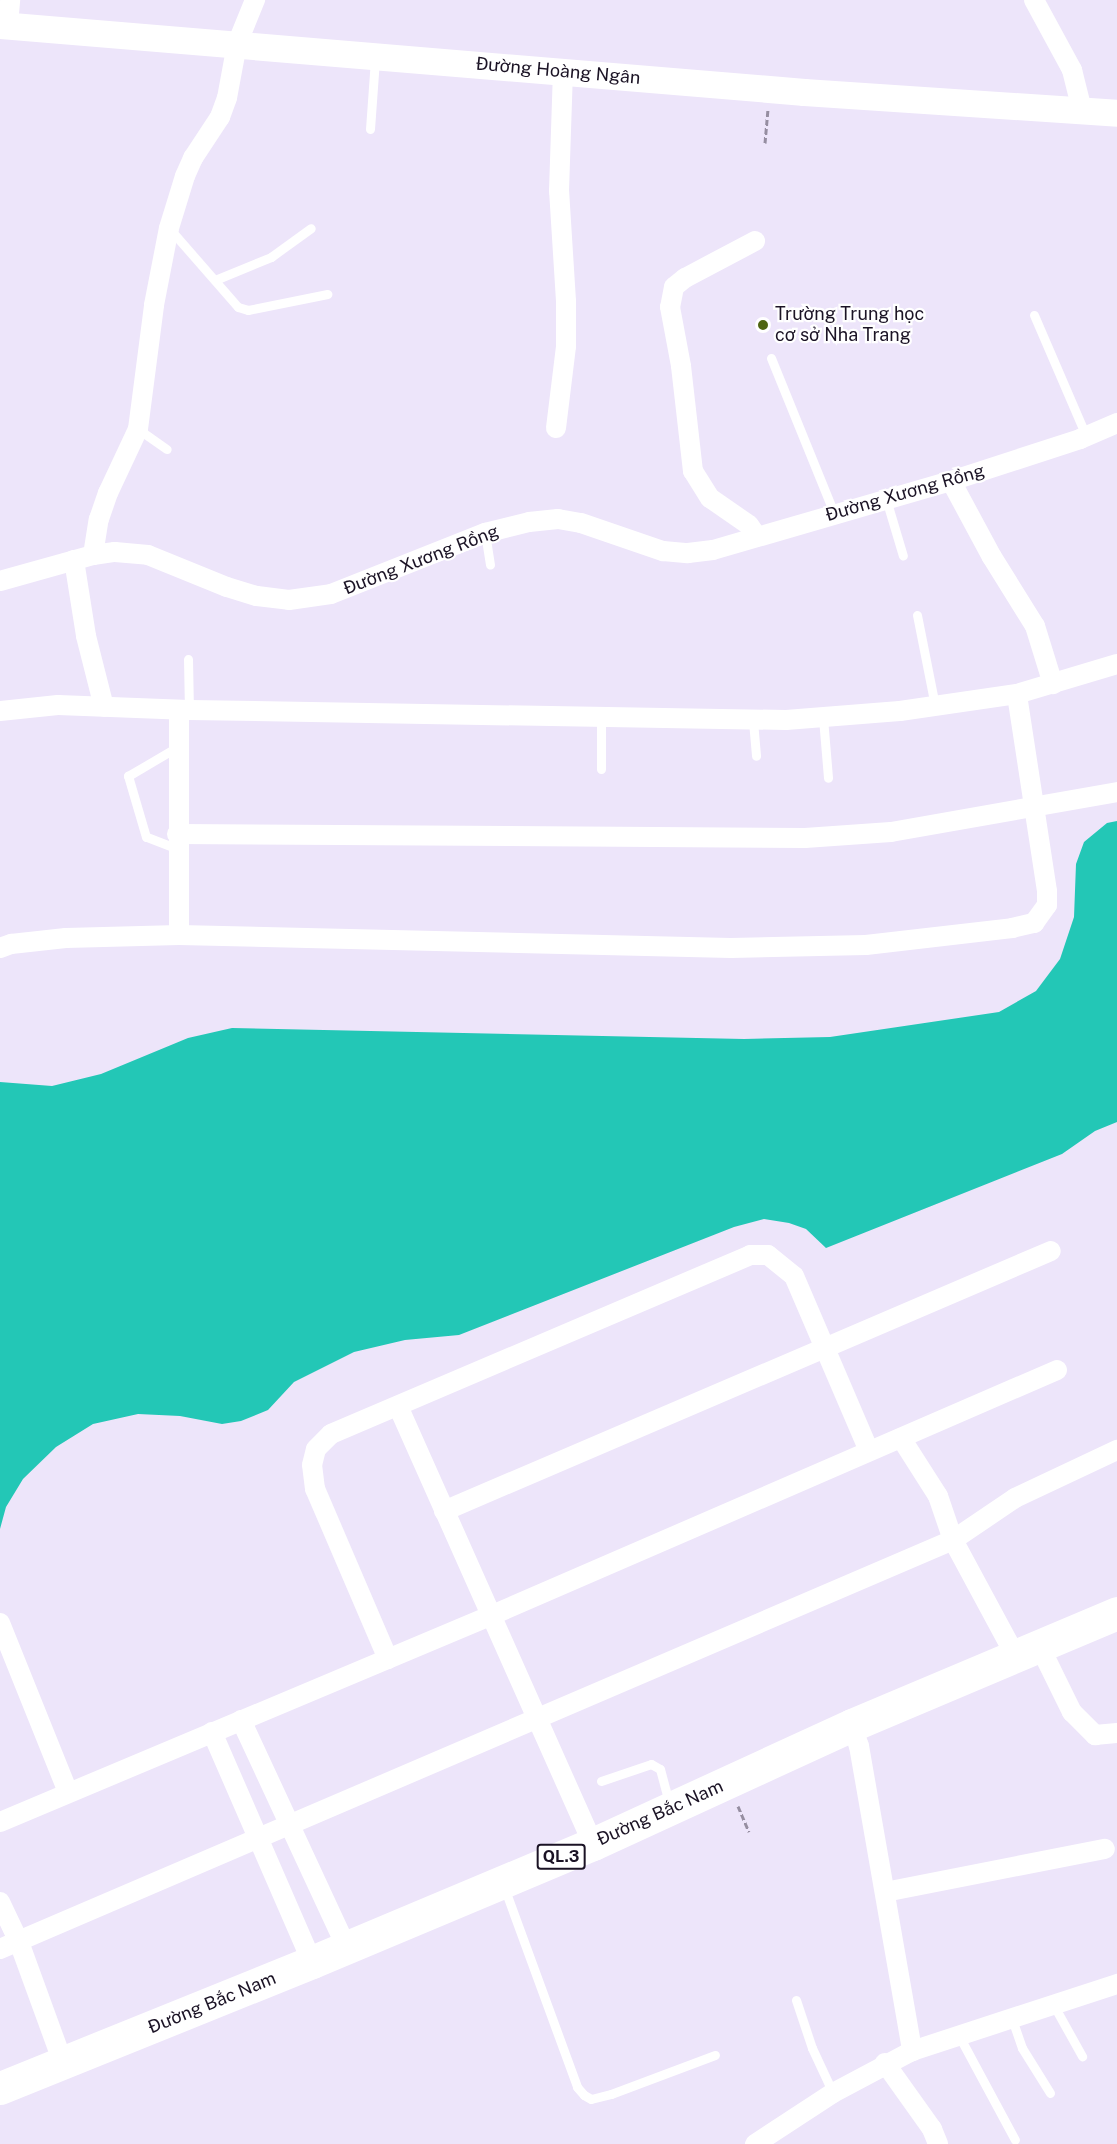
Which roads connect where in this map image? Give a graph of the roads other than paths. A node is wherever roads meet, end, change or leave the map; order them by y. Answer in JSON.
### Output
{"nodes":[{"id":1,"x":255,"y":0,"type":"edge"},
{"id":2,"x":1034,"y":0,"type":"edge"},
{"id":3,"x":6,"y":17,"type":"edge"},
{"id":4,"x":237,"y":44,"type":"junction"},
{"id":5,"x":375,"y":56,"type":"junction"},
{"id":6,"x":563,"y":71,"type":"junction"},
{"id":7,"x":1082,"y":110,"type":"junction"},
{"id":8,"x":1117,"y":113,"type":"edge"},
{"id":9,"x":370,"y":129,"type":"dead end"},
{"id":10,"x":169,"y":228,"type":"junction"},
{"id":11,"x":311,"y":228,"type":"dead end"},
{"id":12,"x":755,"y":241,"type":"dead end"},
{"id":13,"x":215,"y":280,"type":"junction"},
{"id":14,"x":327,"y":294,"type":"dead end"},
{"id":15,"x":1034,"y":315,"type":"dead end"},
{"id":16,"x":771,"y":358,"type":"dead end"},
{"id":17,"x":1117,"y":423,"type":"edge"},
{"id":18,"x":556,"y":428,"type":"dead end"},
{"id":19,"x":138,"y":429,"type":"junction"},
{"id":20,"x":1086,"y":436,"type":"junction"},
{"id":21,"x":167,"y":448,"type":"dead end"},
{"id":22,"x":951,"y":481,"type":"junction"},
{"id":23,"x":886,"y":499,"type":"junction"},
{"id":24,"x":834,"y":513,"type":"junction"},
{"id":25,"x":485,"y":533,"type":"junction"},
{"id":26,"x":757,"y":537,"type":"junction"},
{"id":27,"x":903,"y":556,"type":"dead end"},
{"id":28,"x":83,"y":557,"type":"junction"},
{"id":29,"x":490,"y":565,"type":"dead end"},
{"id":30,"x":0,"y":581,"type":"edge"},
{"id":31,"x":917,"y":615,"type":"dead end"},
{"id":32,"x":188,"y":658,"type":"dead end"},
{"id":33,"x":1117,"y":664,"type":"edge"},
{"id":34,"x":1053,"y":684,"type":"junction"},
{"id":35,"x":1017,"y":694,"type":"junction"},
{"id":36,"x":935,"y":706,"type":"junction"},
{"id":37,"x":104,"y":707,"type":"junction"},
{"id":38,"x":184,"y":710,"type":"junction"},
{"id":39,"x":0,"y":711,"type":"edge"},
{"id":40,"x":601,"y":718,"type":"junction"},
{"id":41,"x":823,"y":718,"type":"junction"},
{"id":42,"x":753,"y":721,"type":"junction"},
{"id":43,"x":179,"y":746,"type":"junction"},
{"id":44,"x":756,"y":756,"type":"dead end"},
{"id":45,"x":601,"y":769,"type":"dead end"},
{"id":46,"x":828,"y":778,"type":"dead end"},
{"id":47,"x":1117,"y":792,"type":"edge"},
{"id":48,"x":1035,"y":808,"type":"junction"},
{"id":49,"x":178,"y":842,"type":"junction"},
{"id":50,"x":179,"y":934,"type":"junction"},
{"id":51,"x":0,"y":948,"type":"edge"},
{"id":52,"x":1051,"y":1251,"type":"dead end"},
{"id":53,"x":826,"y":1347,"type":"junction"},
{"id":54,"x":1058,"y":1370,"type":"dead end"},
{"id":55,"x":398,"y":1406,"type":"junction"},
{"id":56,"x":901,"y":1438,"type":"junction"},
{"id":57,"x":1117,"y":1450,"type":"edge"},
{"id":58,"x":868,"y":1451,"type":"junction"},
{"id":59,"x":444,"y":1511,"type":"junction"},
{"id":60,"x":953,"y":1540,"type":"junction"},
{"id":61,"x":1117,"y":1613,"type":"edge"},
{"id":62,"x":490,"y":1616,"type":"junction"},
{"id":63,"x":0,"y":1623,"type":"edge"},
{"id":64,"x":1028,"y":1651,"type":"junction"},
{"id":65,"x":388,"y":1659,"type":"junction"},
{"id":66,"x":537,"y":1718,"type":"junction"},
{"id":67,"x":241,"y":1720,"type":"junction"},
{"id":68,"x":852,"y":1725,"type":"junction"},
{"id":69,"x":212,"y":1732,"type":"junction"},
{"id":70,"x":1117,"y":1734,"type":"edge"},
{"id":71,"x":601,"y":1781,"type":"dead end"},
{"id":72,"x":68,"y":1792,"type":"junction"},
{"id":73,"x":671,"y":1808,"type":"junction"},
{"id":74,"x":0,"y":1822,"type":"edge"},
{"id":75,"x":288,"y":1826,"type":"junction"},
{"id":76,"x":258,"y":1839,"type":"junction"},
{"id":77,"x":593,"y":1844,"type":"junction"},
{"id":78,"x":1105,"y":1849,"type":"dead end"},
{"id":79,"x":502,"y":1882,"type":"junction"},
{"id":80,"x":885,"y":1892,"type":"junction"},
{"id":81,"x":0,"y":1902,"type":"edge"},
{"id":82,"x":19,"y":1942,"type":"junction"},
{"id":83,"x":346,"y":1946,"type":"junction"},
{"id":84,"x":0,"y":1949,"type":"edge"},
{"id":85,"x":312,"y":1962,"type":"junction"},
{"id":86,"x":1117,"y":1984,"type":"edge"},
{"id":87,"x":796,"y":2000,"type":"dead end"},
{"id":88,"x":1053,"y":2004,"type":"junction"},
{"id":89,"x":1012,"y":2019,"type":"junction"},
{"id":90,"x":958,"y":2034,"type":"junction"},
{"id":91,"x":912,"y":2051,"type":"junction"},
{"id":92,"x":715,"y":2055,"type":"dead end"},
{"id":93,"x":1082,"y":2056,"type":"dead end"},
{"id":94,"x":63,"y":2063,"type":"junction"},
{"id":95,"x":885,"y":2063,"type":"junction"},
{"id":96,"x":0,"y":2088,"type":"edge"},
{"id":97,"x":833,"y":2093,"type":"junction"},
{"id":98,"x":1050,"y":2093,"type":"dead end"},
{"id":99,"x":1015,"y":2140,"type":"dead end"},
{"id":100,"x":755,"y":2144,"type":"edge"},
{"id":101,"x":938,"y":2144,"type":"edge"}],
"edges":[{"from":1,"to":4,"type":"street"},
{"from":2,"to":7,"type":"street"},
{"from":3,"to":4,"type":"street","name":"Đường Hoàng Ngân"},
{"from":4,"to":5,"type":"street","name":"Đường Hoàng Ngân"},
{"from":4,"to":10,"type":"street"},
{"from":5,"to":6,"type":"street","name":"Đường Hoàng Ngân"},
{"from":5,"to":9,"type":"lane"},
{"from":6,"to":7,"type":"street","name":"Đường Hoàng Ngân"},
{"from":6,"to":18,"type":"street"},
{"from":7,"to":8,"type":"street","name":"Đường Hoàng Ngân"},
{"from":10,"to":13,"type":"lane"},
{"from":10,"to":19,"type":"street"},
{"from":11,"to":13,"type":"lane"},
{"from":12,"to":26,"type":"street"},
{"from":13,"to":14,"type":"lane"},
{"from":15,"to":20,"type":"lane"},
{"from":16,"to":24,"type":"lane"},
{"from":17,"to":20,"type":"street","name":"Đường Xương Rồng"},
{"from":19,"to":21,"type":"lane"},
{"from":19,"to":28,"type":"street"},
{"from":20,"to":22,"type":"street","name":"Đường Xương Rồng"},
{"from":22,"to":23,"type":"street","name":"Đường Xương Rồng"},
{"from":22,"to":34,"type":"street"},
{"from":23,"to":24,"type":"street","name":"Đường Xương Rồng"},
{"from":23,"to":27,"type":"lane"},
{"from":24,"to":26,"type":"street","name":"Đường Xương Rồng"},
{"from":25,"to":26,"type":"street","name":"Đường Xương Rồng"},
{"from":25,"to":28,"type":"street","name":"Đường Xương Rồng"},
{"from":25,"to":29,"type":"lane"},
{"from":28,"to":30,"type":"street","name":"Đường Xương Rồng"},
{"from":28,"to":37,"type":"street"},
{"from":31,"to":36,"type":"lane"},
{"from":32,"to":38,"type":"lane"},
{"from":33,"to":34,"type":"street"},
{"from":34,"to":35,"type":"street"},
{"from":35,"to":36,"type":"street"},
{"from":35,"to":48,"type":"street"},
{"from":36,"to":41,"type":"street"},
{"from":37,"to":38,"type":"street"},
{"from":37,"to":39,"type":"street"},
{"from":38,"to":40,"type":"street"},
{"from":38,"to":43,"type":"street"},
{"from":40,"to":42,"type":"street"},
{"from":40,"to":45,"type":"lane"},
{"from":41,"to":42,"type":"street"},
{"from":41,"to":46,"type":"lane"},
{"from":42,"to":44,"type":"lane"},
{"from":43,"to":49,"type":"street"},
{"from":43,"to":49,"type":"lane"},
{"from":47,"to":48,"type":"street"},
{"from":48,"to":49,"type":"street"},
{"from":48,"to":50,"type":"street"},
{"from":49,"to":50,"type":"street"},
{"from":50,"to":51,"type":"street"},
{"from":52,"to":53,"type":"street"},
{"from":53,"to":55,"type":"street"},
{"from":53,"to":58,"type":"street"},
{"from":53,"to":59,"type":"street"},
{"from":54,"to":56,"type":"street"},
{"from":55,"to":59,"type":"street"},
{"from":55,"to":65,"type":"street"},
{"from":56,"to":58,"type":"street"},
{"from":56,"to":60,"type":"street"},
{"from":57,"to":60,"type":"street"},
{"from":58,"to":62,"type":"street"},
{"from":59,"to":62,"type":"street"},
{"from":60,"to":64,"type":"street"},
{"from":60,"to":66,"type":"street"},
{"from":61,"to":64,"type":"highway","name":"Đường Bắc Nam","number":"QL.3"},
{"from":62,"to":65,"type":"street"},
{"from":62,"to":66,"type":"street"},
{"from":63,"to":72,"type":"street"},
{"from":64,"to":68,"type":"highway","name":"Đường Bắc Nam","number":"QL.3"},
{"from":64,"to":70,"type":"street"},
{"from":65,"to":67,"type":"street"},
{"from":66,"to":75,"type":"street"},
{"from":66,"to":77,"type":"street"},
{"from":67,"to":69,"type":"street"},
{"from":67,"to":75,"type":"street"},
{"from":68,"to":73,"type":"highway","name":"Đường Bắc Nam","number":"QL.3"},
{"from":68,"to":80,"type":"street"},
{"from":69,"to":72,"type":"street"},
{"from":69,"to":76,"type":"street"},
{"from":71,"to":73,"type":"lane"},
{"from":72,"to":74,"type":"street"},
{"from":73,"to":77,"type":"highway","name":"Đường Bắc Nam","number":"QL.3"},
{"from":75,"to":76,"type":"street"},
{"from":75,"to":83,"type":"street"},
{"from":76,"to":82,"type":"street"},
{"from":76,"to":85,"type":"street"},
{"from":77,"to":79,"type":"highway","name":"Đường Bắc Nam","number":"QL.3"},
{"from":78,"to":80,"type":"street"},
{"from":79,"to":83,"type":"highway","name":"Đường Bắc Nam","number":"QL.3"},
{"from":79,"to":92,"type":"lane"},
{"from":80,"to":91,"type":"street"},
{"from":81,"to":82,"type":"street"},
{"from":82,"to":84,"type":"street"},
{"from":82,"to":94,"type":"street"},
{"from":83,"to":85,"type":"highway","name":"Đường Bắc Nam","number":"QL.3"},
{"from":85,"to":94,"type":"highway","name":"Đường Bắc Nam","number":"QL.3"},
{"from":86,"to":88,"type":"street"},
{"from":87,"to":97,"type":"lane"},
{"from":88,"to":89,"type":"street"},
{"from":88,"to":93,"type":"lane"},
{"from":89,"to":90,"type":"street"},
{"from":89,"to":98,"type":"lane"},
{"from":90,"to":91,"type":"street"},
{"from":90,"to":99,"type":"lane"},
{"from":91,"to":95,"type":"street"},
{"from":94,"to":96,"type":"highway","name":"Đường Bắc Nam","number":"QL.3"},
{"from":95,"to":97,"type":"street"},
{"from":95,"to":101,"type":"street"},
{"from":97,"to":100,"type":"street"}]}
